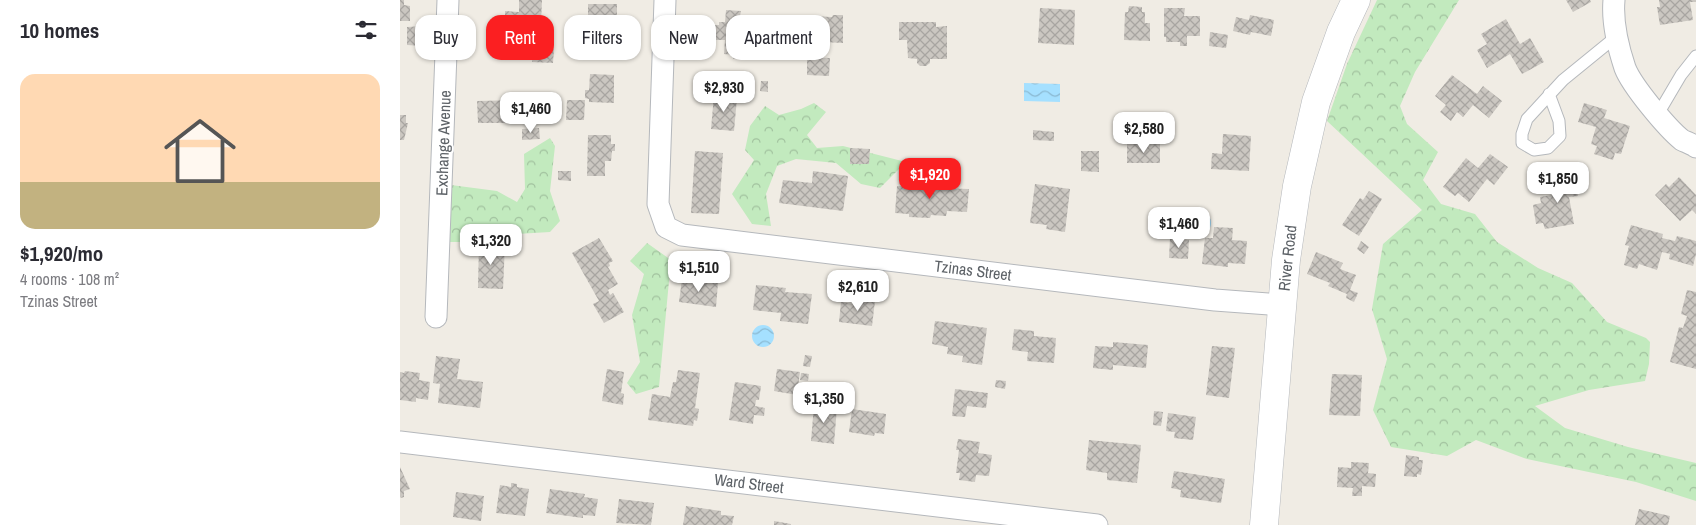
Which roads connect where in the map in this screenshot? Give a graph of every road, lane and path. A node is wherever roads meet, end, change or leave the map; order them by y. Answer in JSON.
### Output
{"nodes":[{"id":1,"x":448,"y":0,"type":"edge"},
{"id":2,"x":665,"y":0,"type":"edge"},
{"id":3,"x":1356,"y":0,"type":"edge"},
{"id":4,"x":1614,"y":0,"type":"edge"},
{"id":5,"x":1617,"y":36,"type":"junction"},
{"id":6,"x":1696,"y":56,"type":"edge"},
{"id":7,"x":1549,"y":94,"type":"junction"},
{"id":8,"x":1658,"y":114,"type":"junction"},
{"id":9,"x":1692,"y":144,"type":"edge"},
{"id":10,"x":1282,"y":306,"type":"junction"},
{"id":11,"x":436,"y":317,"type":"dead end"},
{"id":12,"x":400,"y":442,"type":"edge"},
{"id":13,"x":1097,"y":525,"type":"edge"},
{"id":14,"x":1264,"y":525,"type":"edge"}],
"edges":[{"from":1,"to":11,"type":"street","name":"Exchange Avenue"},
{"from":2,"to":10,"type":"street","name":"Tzinas Street"},
{"from":3,"to":10,"type":"street","name":"River Road"},
{"from":4,"to":5,"type":"street"},
{"from":5,"to":7,"type":"lane"},
{"from":5,"to":8,"type":"street"},
{"from":6,"to":8,"type":"lane"},
{"from":7,"to":7,"type":"lane"},
{"from":8,"to":9,"type":"street"},
{"from":10,"to":14,"type":"street","name":"River Road"},
{"from":12,"to":13,"type":"street","name":"Ward Street"}]}
